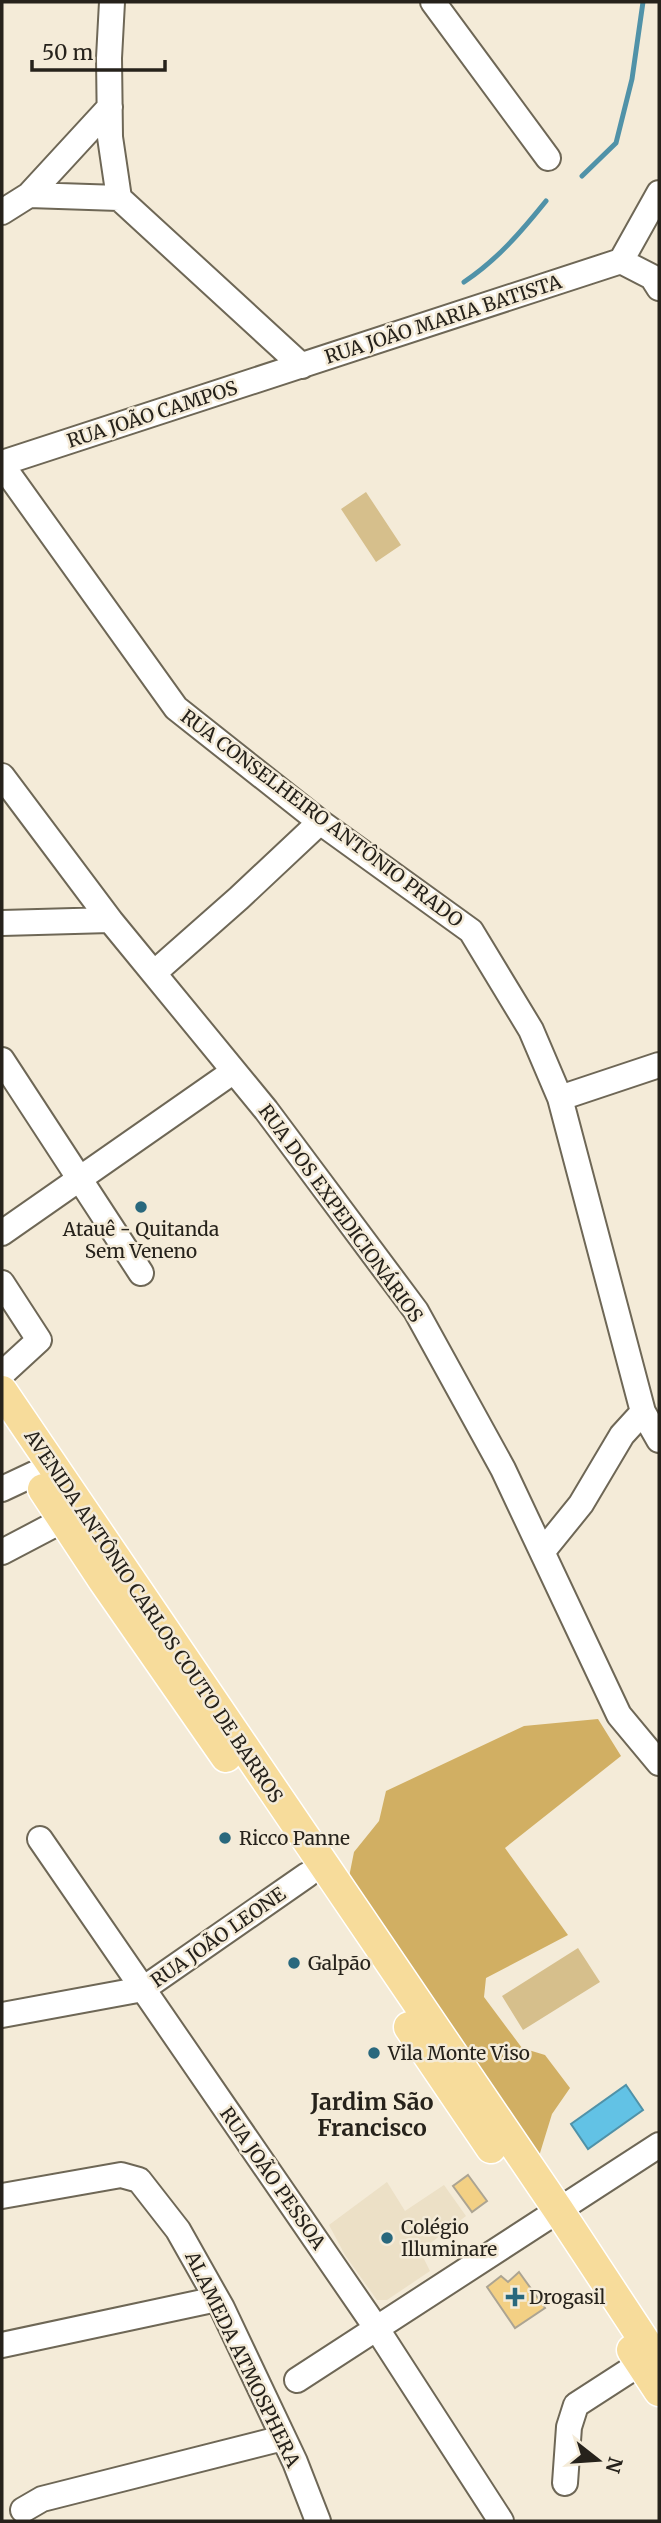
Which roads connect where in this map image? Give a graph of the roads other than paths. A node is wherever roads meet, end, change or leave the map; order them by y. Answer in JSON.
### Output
{"nodes":[{"id":1,"x":112,"y":2,"type":"edge"},
{"id":2,"x":433,"y":2,"type":"edge"},
{"id":3,"x":110,"y":107,"type":"junction"},
{"id":4,"x":548,"y":158,"type":"dead end"},
{"id":5,"x":659,"y":192,"type":"edge"},
{"id":6,"x":29,"y":195,"type":"junction"},
{"id":7,"x":119,"y":198,"type":"junction"},
{"id":8,"x":2,"y":212,"type":"edge"},
{"id":9,"x":621,"y":261,"type":"junction"},
{"id":10,"x":657,"y":280,"type":"edge"},
{"id":11,"x":302,"y":366,"type":"junction"},
{"id":12,"x":2,"y":464,"type":"edge"},
{"id":13,"x":2,"y":776,"type":"edge"},
{"id":14,"x":320,"y":822,"type":"junction"},
{"id":15,"x":110,"y":920,"type":"junction"},
{"id":16,"x":2,"y":923,"type":"edge"},
{"id":17,"x":153,"y":972,"type":"junction"},
{"id":18,"x":2,"y":1060,"type":"edge"},
{"id":19,"x":659,"y":1065,"type":"edge"},
{"id":20,"x":234,"y":1072,"type":"junction"},
{"id":21,"x":560,"y":1098,"type":"junction"},
{"id":22,"x":78,"y":1178,"type":"junction"},
{"id":23,"x":2,"y":1233,"type":"edge"},
{"id":24,"x":141,"y":1273,"type":"dead end"},
{"id":25,"x":2,"y":1283,"type":"edge"},
{"id":26,"x":2,"y":1374,"type":"edge"},
{"id":27,"x":2,"y":1391,"type":"edge"},
{"id":28,"x":643,"y":1412,"type":"junction"},
{"id":29,"x":2,"y":1428,"type":"edge"},
{"id":30,"x":659,"y":1440,"type":"edge"},
{"id":31,"x":34,"y":1475,"type":"junction"},
{"id":32,"x":2,"y":1489,"type":"edge"},
{"id":33,"x":63,"y":1520,"type":"junction"},
{"id":34,"x":543,"y":1551,"type":"junction"},
{"id":35,"x":2,"y":1552,"type":"edge"},
{"id":36,"x":659,"y":1763,"type":"edge"},
{"id":37,"x":40,"y":1839,"type":"dead end"},
{"id":38,"x":307,"y":1875,"type":"junction"},
{"id":39,"x":143,"y":1989,"type":"junction"},
{"id":40,"x":2,"y":2015,"type":"edge"},
{"id":41,"x":659,"y":2145,"type":"edge"},
{"id":42,"x":2,"y":2196,"type":"edge"},
{"id":43,"x":551,"y":2216,"type":"junction"},
{"id":44,"x":217,"y":2299,"type":"junction"},
{"id":45,"x":377,"y":2329,"type":"junction"},
{"id":46,"x":2,"y":2345,"type":"edge"},
{"id":47,"x":650,"y":2363,"type":"edge"},
{"id":48,"x":297,"y":2380,"type":"dead end"},
{"id":49,"x":659,"y":2391,"type":"edge"},
{"id":50,"x":283,"y":2438,"type":"junction"},
{"id":51,"x":565,"y":2483,"type":"dead end"},
{"id":52,"x":23,"y":2510,"type":"dead end"},
{"id":53,"x":318,"y":2521,"type":"edge"},
{"id":54,"x":501,"y":2521,"type":"edge"}],
"edges":[{"from":1,"to":3,"type":"street"},
{"from":2,"to":4,"type":"street"},
{"from":3,"to":6,"type":"street"},
{"from":3,"to":7,"type":"street"},
{"from":5,"to":9,"type":"street"},
{"from":6,"to":7,"type":"street"},
{"from":6,"to":8,"type":"street"},
{"from":7,"to":11,"type":"street","name":"RUA JOÃO MARIA BATISTA"},
{"from":9,"to":10,"type":"street"},
{"from":9,"to":11,"type":"street","name":"RUA JOÃO MARIA BATISTA"},
{"from":11,"to":12,"type":"street","name":"RUA JOÃO CAMPOS"},
{"from":12,"to":14,"type":"street","name":"RUA CONSELHEIRO ANTÔNIO PRADO"},
{"from":13,"to":15,"type":"street","name":"RUA DOS EXPEDICIONÁRIOS"},
{"from":14,"to":17,"type":"street"},
{"from":14,"to":21,"type":"street","name":"RUA CONSELHEIRO ANTÔNIO PRADO"},
{"from":15,"to":16,"type":"street"},
{"from":15,"to":17,"type":"street","name":"RUA DOS EXPEDICIONÁRIOS"},
{"from":17,"to":20,"type":"street","name":"RUA DOS EXPEDICIONÁRIOS"},
{"from":18,"to":22,"type":"street"},
{"from":19,"to":21,"type":"street"},
{"from":20,"to":22,"type":"street"},
{"from":20,"to":34,"type":"street","name":"RUA DOS EXPEDICIONÁRIOS"},
{"from":21,"to":28,"type":"street","name":"RUA CONSELHEIRO ANTÔNIO PRADO"},
{"from":22,"to":23,"type":"street"},
{"from":22,"to":24,"type":"street"},
{"from":25,"to":26,"type":"street"},
{"from":27,"to":43,"type":"main road","name":"AVENIDA ANTÔNIO CARLOS COUTO DE BARROS"},
{"from":28,"to":30,"type":"street","name":"RUA CONSELHEIRO ANTÔNIO PRADO"},
{"from":28,"to":34,"type":"street"},
{"from":29,"to":31,"type":"main road","name":"AVENIDA ANTÔNIO CARLOS COUTO DE BARROS"},
{"from":31,"to":32,"type":"street"},
{"from":31,"to":33,"type":"main road","name":"AVENIDA ANTÔNIO CARLOS COUTO DE BARROS"},
{"from":33,"to":35,"type":"street"},
{"from":33,"to":38,"type":"main road","name":"AVENIDA ANTÔNIO CARLOS COUTO DE BARROS"},
{"from":34,"to":36,"type":"street","name":"RUA DOS EXPEDICIONÁRIOS"},
{"from":37,"to":39,"type":"street","name":"RUA JOÃO PESSOA"},
{"from":38,"to":39,"type":"street","name":"RUA JOÃO LEONE"},
{"from":38,"to":43,"type":"main road","name":"AVENIDA ANTÔNIO CARLOS COUTO DE BARROS"},
{"from":39,"to":40,"type":"street","name":"RUA JOÃO LEONE"},
{"from":39,"to":45,"type":"street","name":"RUA JOÃO PESSOA"},
{"from":41,"to":43,"type":"street"},
{"from":42,"to":44,"type":"street","name":"ALAMEDA ATMOSPHERA"},
{"from":43,"to":45,"type":"street"},
{"from":43,"to":47,"type":"main road","name":"AVENIDA ANTÔNIO CARLOS COUTO DE BARROS"},
{"from":44,"to":46,"type":"street"},
{"from":44,"to":50,"type":"street","name":"ALAMEDA ATMOSPHERA"},
{"from":45,"to":48,"type":"street"},
{"from":45,"to":54,"type":"street","name":"RUA JOÃO PESSOA"},
{"from":47,"to":49,"type":"main road","name":"AVENIDA ANTÔNIO CARLOS COUTO DE BARROS"},
{"from":47,"to":51,"type":"street"},
{"from":50,"to":52,"type":"street"},
{"from":50,"to":53,"type":"street","name":"ALAMEDA ATMOSPHERA"}]}
